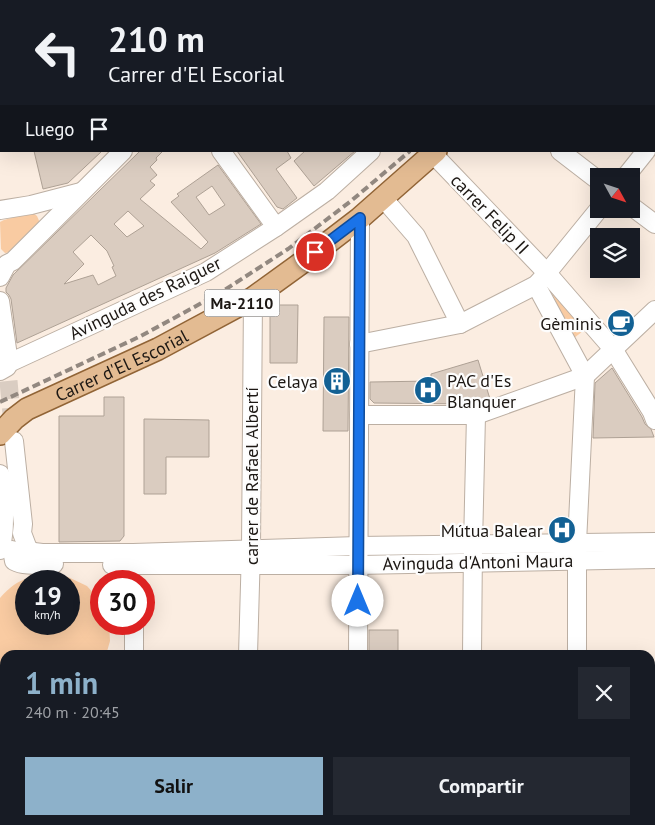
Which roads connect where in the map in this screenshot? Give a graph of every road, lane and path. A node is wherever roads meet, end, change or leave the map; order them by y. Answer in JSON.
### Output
{"nodes":[{"id":1,"x":122,"y":152,"type":"edge"},
{"id":2,"x":222,"y":152,"type":"edge"},
{"id":3,"x":370,"y":152,"type":"edge"},
{"id":4,"x":561,"y":152,"type":"edge"},
{"id":5,"x":645,"y":152,"type":"edge"},
{"id":6,"x":434,"y":153,"type":"edge"},
{"id":7,"x":632,"y":168,"type":"edge"},
{"id":8,"x":590,"y":174,"type":"edge"},
{"id":9,"x":82,"y":192,"type":"junction"},
{"id":10,"x":383,"y":198,"type":"junction"},
{"id":11,"x":31,"y":205,"type":"junction"},
{"id":12,"x":0,"y":210,"type":"edge"},
{"id":13,"x":640,"y":213,"type":"edge"},
{"id":14,"x":360,"y":218,"type":"junction"},
{"id":15,"x":592,"y":218,"type":"edge"},
{"id":16,"x":655,"y":224,"type":"edge"},
{"id":17,"x":47,"y":227,"type":"junction"},
{"id":18,"x":276,"y":227,"type":"junction"},
{"id":19,"x":2,"y":269,"type":"edge"},
{"id":20,"x":541,"y":279,"type":"junction"},
{"id":21,"x":253,"y":298,"type":"junction"},
{"id":22,"x":0,"y":301,"type":"edge"},
{"id":23,"x":655,"y":310,"type":"edge"},
{"id":24,"x":460,"y":324,"type":"junction"},
{"id":25,"x":359,"y":344,"type":"junction"},
{"id":26,"x":613,"y":349,"type":"junction"},
{"id":27,"x":5,"y":367,"type":"edge"},
{"id":28,"x":585,"y":376,"type":"junction"},
{"id":29,"x":476,"y":414,"type":"junction"},
{"id":30,"x":359,"y":415,"type":"junction"},
{"id":31,"x":655,"y":420,"type":"edge"},
{"id":32,"x":8,"y":439,"type":"edge"},
{"id":33,"x":0,"y":474,"type":"edge"},
{"id":34,"x":2,"y":506,"type":"edge"},
{"id":35,"x":655,"y":542,"type":"edge"},
{"id":36,"x":358,"y":546,"type":"junction"},
{"id":37,"x":6,"y":550,"type":"edge"},
{"id":38,"x":577,"y":552,"type":"junction"},
{"id":39,"x":473,"y":553,"type":"junction"},
{"id":40,"x":251,"y":556,"type":"junction"},
{"id":41,"x":655,"y":559,"type":"edge"},
{"id":42,"x":358,"y":564,"type":"junction"},
{"id":43,"x":133,"y":566,"type":"edge"},
{"id":44,"x":0,"y":569,"type":"edge"},
{"id":45,"x":134,"y":635,"type":"edge"},
{"id":46,"x":134,"y":650,"type":"edge"},
{"id":47,"x":248,"y":650,"type":"edge"},
{"id":48,"x":358,"y":650,"type":"edge"},
{"id":49,"x":472,"y":650,"type":"edge"},
{"id":50,"x":577,"y":650,"type":"edge"}],
"edges":[{"from":1,"to":9,"type":"street"},
{"from":2,"to":18,"type":"street"},
{"from":3,"to":18,"type":"street","name":"Avinguda des Raiguer"},
{"from":4,"to":8,"type":"street"},
{"from":5,"to":7,"type":"street"},
{"from":6,"to":10,"type":"main road","name":"Carrer d'El Escorial","number":"Ma-2110"},
{"from":6,"to":20,"type":"street","name":"carrer Felip II"},
{"from":9,"to":11,"type":"street"},
{"from":9,"to":17,"type":"street"},
{"from":10,"to":14,"type":"main road","name":"Carrer d'El Escorial","number":"Ma-2110"},
{"from":10,"to":24,"type":"street"},
{"from":11,"to":12,"type":"street"},
{"from":11,"to":17,"type":"street"},
{"from":13,"to":16,"type":"street"},
{"from":14,"to":21,"type":"main road","name":"Carrer d'El Escorial","number":"Ma-2110"},
{"from":14,"to":25,"type":"street"},
{"from":15,"to":20,"type":"street"},
{"from":17,"to":19,"type":"street"},
{"from":18,"to":27,"type":"street","name":"Avinguda des Raiguer"},
{"from":20,"to":24,"type":"street"},
{"from":20,"to":26,"type":"street"},
{"from":20,"to":28,"type":"street"},
{"from":21,"to":32,"type":"main road","name":"Carrer d'El Escorial","number":"Ma-2110"},
{"from":21,"to":40,"type":"street","name":"carrer de Rafael Albertí"},
{"from":22,"to":27,"type":"street"},
{"from":23,"to":26,"type":"street"},
{"from":24,"to":25,"type":"street"},
{"from":25,"to":30,"type":"street"},
{"from":26,"to":28,"type":"street"},
{"from":26,"to":31,"type":"street"},
{"from":28,"to":29,"type":"street"},
{"from":28,"to":38,"type":"street"},
{"from":29,"to":30,"type":"street"},
{"from":29,"to":39,"type":"street"},
{"from":30,"to":36,"type":"street"},
{"from":32,"to":37,"type":"street"},
{"from":32,"to":43,"type":"street","name":"Avinguda d'Antoni Maura"},
{"from":33,"to":34,"type":"street"},
{"from":34,"to":37,"type":"street"},
{"from":35,"to":38,"type":"street","name":"Avinguda d'Antoni Maura"},
{"from":36,"to":39,"type":"street","name":"Avinguda d'Antoni Maura"},
{"from":36,"to":40,"type":"street","name":"Avinguda d'Antoni Maura"},
{"from":36,"to":42,"type":"street"},
{"from":37,"to":43,"type":"street","name":"Avinguda d'Antoni Maura"},
{"from":37,"to":44,"type":"street"},
{"from":38,"to":39,"type":"street","name":"Avinguda d'Antoni Maura"},
{"from":38,"to":41,"type":"street","name":"Avinguda d'Antoni Maura"},
{"from":38,"to":50,"type":"street"},
{"from":39,"to":42,"type":"street","name":"Avinguda d'Antoni Maura"},
{"from":39,"to":49,"type":"street"},
{"from":40,"to":42,"type":"street","name":"Avinguda d'Antoni Maura"},
{"from":40,"to":43,"type":"street","name":"Avinguda d'Antoni Maura"},
{"from":40,"to":47,"type":"street","name":"carrer de Rafael Albertí"},
{"from":42,"to":48,"type":"street"},
{"from":45,"to":46,"type":"street"}]}
